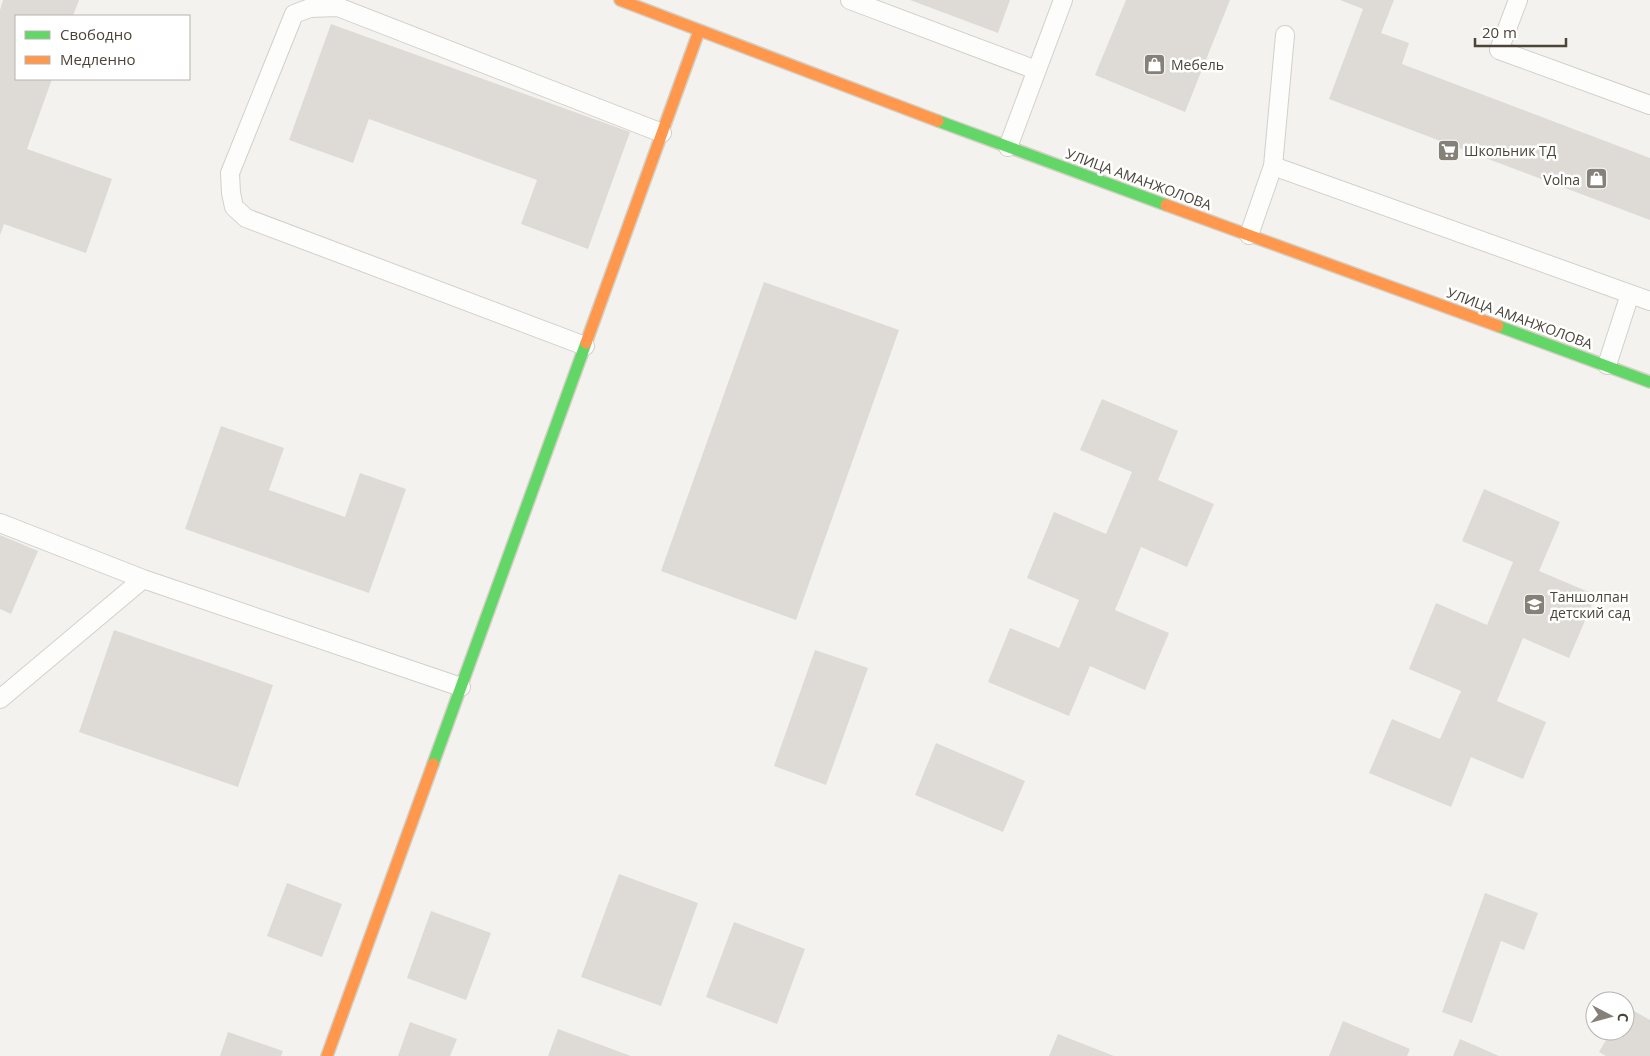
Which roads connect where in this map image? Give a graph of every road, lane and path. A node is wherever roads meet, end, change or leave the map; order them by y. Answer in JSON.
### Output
{"nodes":[{"id":1,"x":620,"y":0,"type":"edge"},
{"id":2,"x":850,"y":0,"type":"edge"},
{"id":3,"x":1063,"y":0,"type":"edge"},
{"id":4,"x":1518,"y":0,"type":"edge"},
{"id":5,"x":699,"y":31,"type":"junction"},
{"id":6,"x":1285,"y":35,"type":"dead end"},
{"id":7,"x":1036,"y":70,"type":"junction"},
{"id":8,"x":1650,"y":105,"type":"edge"},
{"id":9,"x":662,"y":133,"type":"junction"},
{"id":10,"x":1008,"y":147,"type":"junction"},
{"id":11,"x":1273,"y":166,"type":"junction"},
{"id":12,"x":1249,"y":235,"type":"junction"},
{"id":13,"x":1630,"y":294,"type":"junction"},
{"id":14,"x":1650,"y":301,"type":"edge"},
{"id":15,"x":585,"y":346,"type":"junction"},
{"id":16,"x":1607,"y":365,"type":"junction"},
{"id":17,"x":1650,"y":382,"type":"edge"},
{"id":18,"x":0,"y":523,"type":"edge"},
{"id":19,"x":143,"y":579,"type":"junction"},
{"id":20,"x":461,"y":687,"type":"junction"},
{"id":21,"x":0,"y":699,"type":"edge"},
{"id":22,"x":327,"y":1056,"type":"edge"}],
"edges":[{"from":1,"to":5,"type":"main road","name":"УЛИЦА АМАНЖОЛОВА"},
{"from":2,"to":7,"type":"lane"},
{"from":3,"to":7,"type":"lane"},
{"from":4,"to":8,"type":"lane"},
{"from":5,"to":9,"type":"main road"},
{"from":5,"to":10,"type":"main road","name":"УЛИЦА АМАНЖОЛОВА"},
{"from":6,"to":11,"type":"lane"},
{"from":7,"to":10,"type":"lane"},
{"from":9,"to":15,"type":"main road"},
{"from":9,"to":15,"type":"lane"},
{"from":10,"to":12,"type":"main road","name":"УЛИЦА АМАНЖОЛОВА"},
{"from":11,"to":12,"type":"lane"},
{"from":11,"to":13,"type":"lane"},
{"from":12,"to":16,"type":"main road","name":"УЛИЦА АМАНЖОЛОВА"},
{"from":13,"to":14,"type":"lane"},
{"from":13,"to":16,"type":"lane"},
{"from":15,"to":20,"type":"main road"},
{"from":16,"to":17,"type":"main road","name":"УЛИЦА АМАНЖОЛОВА"},
{"from":18,"to":19,"type":"lane"},
{"from":19,"to":20,"type":"lane"},
{"from":19,"to":21,"type":"lane"},
{"from":20,"to":22,"type":"main road"}]}
